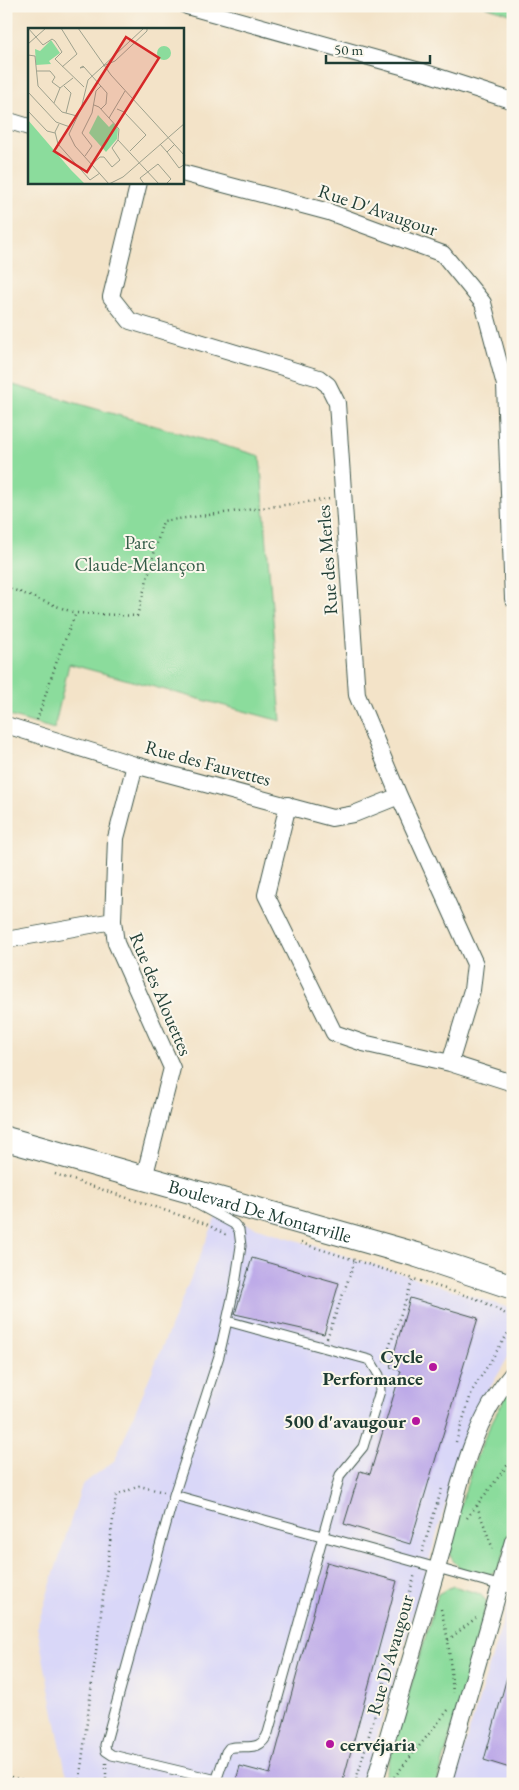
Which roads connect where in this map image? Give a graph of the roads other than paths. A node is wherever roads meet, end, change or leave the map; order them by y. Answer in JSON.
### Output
{"nodes":[{"id":1,"x":187,"y":6,"type":"edge"},
{"id":2,"x":513,"y":101,"type":"edge"},
{"id":3,"x":6,"y":120,"type":"edge"},
{"id":4,"x":28,"y":127,"type":"edge"},
{"id":5,"x":184,"y":174,"type":"edge"},
{"id":6,"x":138,"y":184,"type":"edge"},
{"id":7,"x":509,"y":384,"type":"edge"},
{"id":8,"x":512,"y":559,"type":"edge"},
{"id":9,"x":513,"y":599,"type":"edge"},
{"id":10,"x":6,"y":725,"type":"edge"},
{"id":11,"x":135,"y":765,"type":"junction"},
{"id":12,"x":398,"y":796,"type":"junction"},
{"id":13,"x":288,"y":805,"type":"junction"},
{"id":14,"x":113,"y":921,"type":"junction"},
{"id":15,"x":6,"y":940,"type":"edge"},
{"id":16,"x":450,"y":1064,"type":"junction"},
{"id":17,"x":513,"y":1083,"type":"edge"},
{"id":18,"x":6,"y":1139,"type":"edge"},
{"id":19,"x":154,"y":1181,"type":"junction"},
{"id":20,"x":513,"y":1287,"type":"edge"},
{"id":21,"x":228,"y":1320,"type":"junction"},
{"id":22,"x":513,"y":1373,"type":"edge"},
{"id":23,"x":174,"y":1495,"type":"junction"},
{"id":24,"x":324,"y":1536,"type":"junction"},
{"id":25,"x":513,"y":1541,"type":"edge"},
{"id":26,"x":438,"y":1567,"type":"junction"},
{"id":27,"x":505,"y":1582,"type":"edge"},
{"id":28,"x":216,"y":1782,"type":"edge"},
{"id":29,"x":374,"y":1784,"type":"edge"},
{"id":30,"x":443,"y":1784,"type":"edge"}],
"edges":[{"from":1,"to":2,"type":"street"},
{"from":3,"to":4,"type":"street"},
{"from":5,"to":7,"type":"street","name":"Rue D'Avaugour"},
{"from":6,"to":12,"type":"street","name":"Rue des Merles"},
{"from":7,"to":8,"type":"street","name":"Rue D'Avaugour"},
{"from":8,"to":9,"type":"street","name":"Rue D'Avaugour"},
{"from":10,"to":11,"type":"street","name":"Rue des Fauvettes"},
{"from":11,"to":13,"type":"street","name":"Rue des Fauvettes"},
{"from":11,"to":14,"type":"street","name":"Rue des Alouettes"},
{"from":12,"to":13,"type":"street","name":"Rue des Fauvettes"},
{"from":12,"to":16,"type":"street","name":"Rue des Merles"},
{"from":13,"to":16,"type":"street"},
{"from":14,"to":15,"type":"street"},
{"from":14,"to":19,"type":"street","name":"Rue des Alouettes"},
{"from":16,"to":17,"type":"street"},
{"from":18,"to":19,"type":"street","name":"Boulevard De Montarville"},
{"from":19,"to":20,"type":"street","name":"Boulevard De Montarville"},
{"from":19,"to":21,"type":"lane"},
{"from":21,"to":23,"type":"lane"},
{"from":21,"to":24,"type":"lane"},
{"from":22,"to":26,"type":"street","name":"Rue D'Avaugour"},
{"from":23,"to":24,"type":"lane"},
{"from":23,"to":28,"type":"lane"},
{"from":24,"to":26,"type":"lane"},
{"from":24,"to":28,"type":"lane"},
{"from":25,"to":27,"type":"street"},
{"from":26,"to":27,"type":"lane"},
{"from":26,"to":29,"type":"street","name":"Rue D'Avaugour"},
{"from":27,"to":30,"type":"street"}]}
